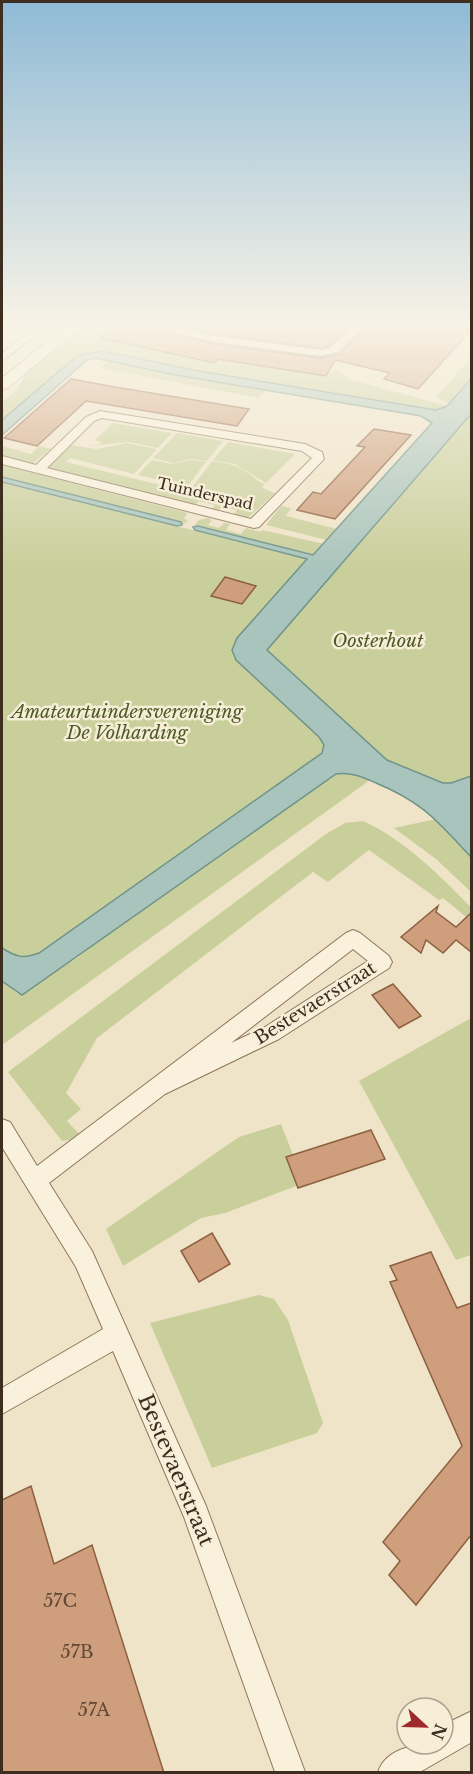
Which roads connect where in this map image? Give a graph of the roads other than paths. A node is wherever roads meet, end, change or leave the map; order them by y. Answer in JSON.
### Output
{"nodes":[{"id":1,"x":2,"y":460,"type":"edge"},
{"id":2,"x":38,"y":470,"type":"junction"},
{"id":3,"x":158,"y":1087,"type":"junction"},
{"id":4,"x":2,"y":1129,"type":"edge"},
{"id":5,"x":36,"y":1180,"type":"junction"},
{"id":6,"x":118,"y":1334,"type":"junction"},
{"id":7,"x":2,"y":1402,"type":"edge"},
{"id":8,"x":471,"y":1725,"type":"edge"},
{"id":9,"x":455,"y":1735,"type":"edge"},
{"id":10,"x":421,"y":1756,"type":"edge"},
{"id":11,"x":290,"y":1773,"type":"edge"},
{"id":12,"x":393,"y":1773,"type":"edge"}],
"edges":[{"from":1,"to":2,"type":"street","name":"Tuinderspad"},
{"from":2,"to":2,"type":"street","name":"Tuinderspad"},
{"from":3,"to":3,"type":"street","name":"Bestevaerstraat"},
{"from":3,"to":5,"type":"street","name":"Bestevaerstraat"},
{"from":4,"to":5,"type":"street","name":"Bestevaerstraat"},
{"from":5,"to":6,"type":"street","name":"Bestevaerstraat"},
{"from":6,"to":7,"type":"street"},
{"from":6,"to":11,"type":"street","name":"Bestevaerstraat"},
{"from":8,"to":9,"type":"street"},
{"from":10,"to":12,"type":"street"}]}
